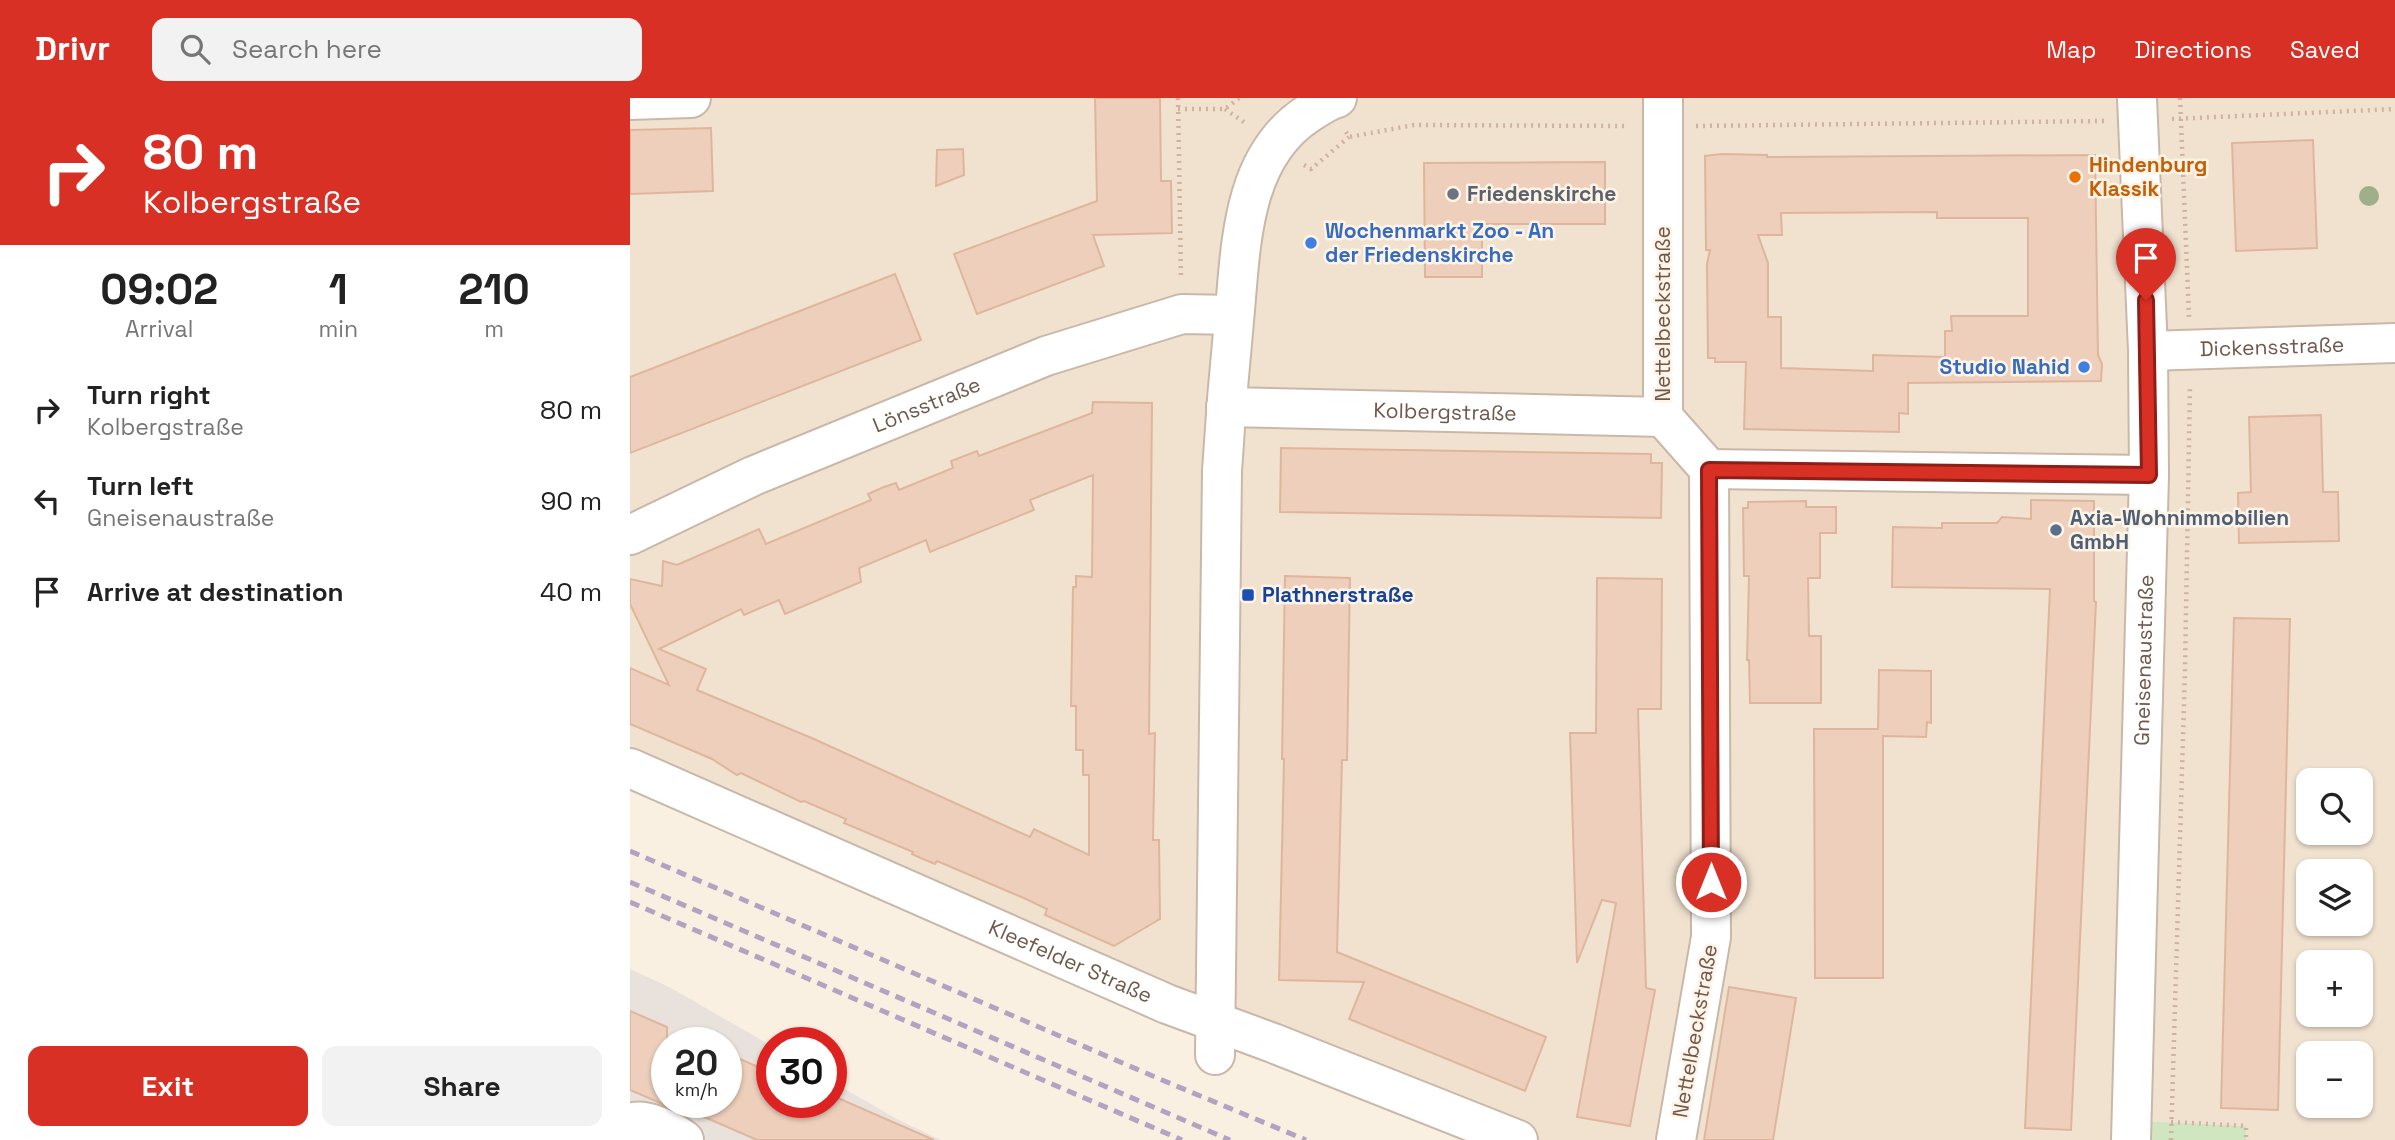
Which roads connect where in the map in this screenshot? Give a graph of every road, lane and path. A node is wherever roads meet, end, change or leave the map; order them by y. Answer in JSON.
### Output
{"nodes":[{"id":1,"x":691,"y":98,"type":"edge"},
{"id":2,"x":1178,"y":98,"type":"edge"},
{"id":3,"x":1239,"y":98,"type":"edge"},
{"id":4,"x":630,"y":100,"type":"edge"},
{"id":5,"x":1309,"y":104,"type":"edge"},
{"id":6,"x":1178,"y":109,"type":"junction"},
{"id":7,"x":2137,"y":109,"type":"edge"},
{"id":8,"x":2395,"y":109,"type":"edge"},
{"id":9,"x":1663,"y":112,"type":"edge"},
{"id":10,"x":1182,"y":314,"type":"junction"},
{"id":11,"x":1234,"y":315,"type":"junction"},
{"id":12,"x":2395,"y":343,"type":"edge"},
{"id":13,"x":2148,"y":351,"type":"junction"},
{"id":14,"x":1226,"y":407,"type":"junction"},
{"id":15,"x":1663,"y":417,"type":"junction"},
{"id":16,"x":1709,"y":470,"type":"junction"},
{"id":17,"x":2149,"y":475,"type":"junction"},
{"id":18,"x":630,"y":535,"type":"edge"},
{"id":19,"x":630,"y":768,"type":"edge"},
{"id":20,"x":1215,"y":1039,"type":"junction"},
{"id":21,"x":630,"y":1123,"type":"edge"},
{"id":22,"x":2132,"y":1130,"type":"edge"},
{"id":23,"x":684,"y":1140,"type":"edge"},
{"id":24,"x":1518,"y":1140,"type":"edge"},
{"id":25,"x":1676,"y":1140,"type":"edge"},
{"id":26,"x":2246,"y":1140,"type":"edge"}],
"edges":[{"from":1,"to":4,"type":"street"},
{"from":2,"to":6,"type":"path"},
{"from":3,"to":6,"type":"path"},
{"from":5,"to":9,"type":"path"},
{"from":5,"to":11,"type":"street"},
{"from":6,"to":10,"type":"path"},
{"from":7,"to":8,"type":"path"},
{"from":7,"to":9,"type":"path"},
{"from":7,"to":13,"type":"street","name":"Gneisenaustraße"},
{"from":9,"to":15,"type":"street","name":"Nettelbeckstraße"},
{"from":10,"to":11,"type":"street","name":"Lönsstraße"},
{"from":10,"to":18,"type":"street","name":"Lönsstraße"},
{"from":11,"to":14,"type":"street"},
{"from":12,"to":13,"type":"street","name":"Dickensstraße"},
{"from":13,"to":17,"type":"street","name":"Gneisenaustraße"},
{"from":14,"to":15,"type":"street","name":"Kolbergstraße"},
{"from":14,"to":20,"type":"street"},
{"from":15,"to":16,"type":"street","name":"Nettelbeckstraße"},
{"from":16,"to":17,"type":"street"},
{"from":16,"to":25,"type":"street","name":"Nettelbeckstraße"},
{"from":17,"to":22,"type":"street","name":"Gneisenaustraße"},
{"from":19,"to":20,"type":"street","name":"Kleefelder Straße"},
{"from":20,"to":24,"type":"street","name":"Kleefelder Straße"},
{"from":21,"to":23,"type":"street"},
{"from":22,"to":26,"type":"path"}]}
